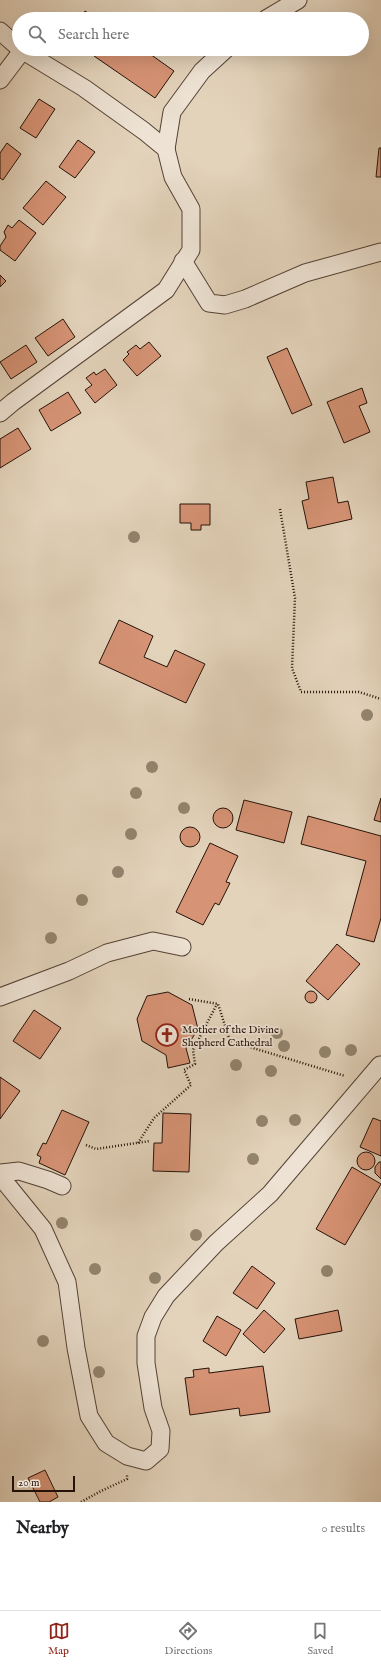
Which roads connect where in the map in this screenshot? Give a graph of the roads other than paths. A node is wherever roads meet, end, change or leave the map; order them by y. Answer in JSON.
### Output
{"nodes":[{"id":1,"x":298,"y":0,"type":"edge"},
{"id":2,"x":278,"y":12,"type":"edge"},
{"id":3,"x":0,"y":31,"type":"edge"},
{"id":4,"x":12,"y":42,"type":"edge"},
{"id":5,"x":15,"y":56,"type":"edge"},
{"id":6,"x":31,"y":56,"type":"edge"},
{"id":7,"x":218,"y":56,"type":"edge"},
{"id":8,"x":0,"y":80,"type":"edge"},
{"id":9,"x":166,"y":149,"type":"junction"},
{"id":10,"x":381,"y":252,"type":"edge"},
{"id":11,"x":183,"y":261,"type":"junction"},
{"id":12,"x":0,"y":413,"type":"edge"},
{"id":13,"x":182,"y":947,"type":"dead end"},
{"id":14,"x":0,"y":996,"type":"edge"},
{"id":15,"x":380,"y":1065,"type":"edge"},
{"id":16,"x":0,"y":1173,"type":"edge"},
{"id":17,"x":0,"y":1176,"type":"edge"},
{"id":18,"x":62,"y":1186,"type":"dead end"}],
"edges":[{"from":1,"to":2,"type":"street"},
{"from":3,"to":4,"type":"street"},
{"from":5,"to":8,"type":"street"},
{"from":6,"to":9,"type":"street"},
{"from":7,"to":9,"type":"street"},
{"from":9,"to":11,"type":"street"},
{"from":10,"to":11,"type":"street"},
{"from":11,"to":12,"type":"street"},
{"from":13,"to":14,"type":"street"},
{"from":15,"to":17,"type":"street"},
{"from":16,"to":18,"type":"street"}]}
